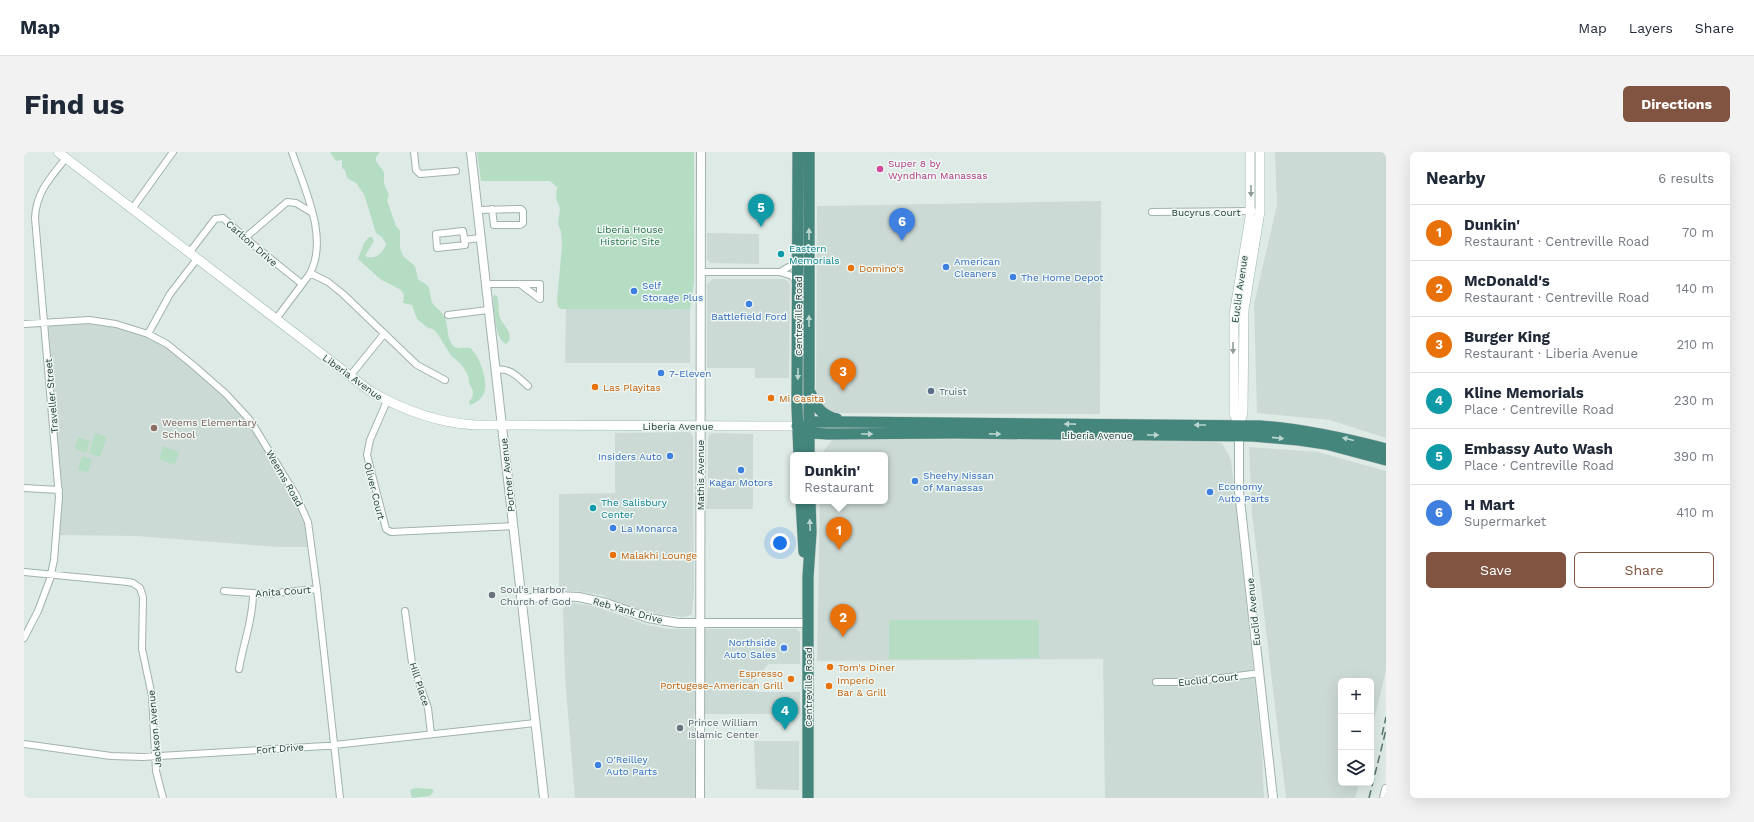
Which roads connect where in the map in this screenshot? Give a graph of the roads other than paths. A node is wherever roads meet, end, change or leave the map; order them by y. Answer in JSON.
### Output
{"nodes":[{"id":1,"x":58,"y":152,"type":"edge"},
{"id":2,"x":173,"y":152,"type":"edge"},
{"id":3,"x":292,"y":152,"type":"edge"},
{"id":4,"x":414,"y":152,"type":"edge"},
{"id":5,"x":471,"y":152,"type":"edge"},
{"id":6,"x":701,"y":152,"type":"edge"},
{"id":7,"x":798,"y":152,"type":"edge"},
{"id":8,"x":809,"y":152,"type":"edge"},
{"id":9,"x":1250,"y":152,"type":"edge"},
{"id":10,"x":1260,"y":152,"type":"edge"},
{"id":11,"x":66,"y":158,"type":"junction"},
{"id":12,"x":456,"y":171,"type":"dead end"},
{"id":13,"x":132,"y":209,"type":"junction"},
{"id":14,"x":492,"y":209,"type":"junction"},
{"id":15,"x":477,"y":210,"type":"junction"},
{"id":16,"x":1260,"y":211,"type":"junction"},
{"id":17,"x":311,"y":212,"type":"junction"},
{"id":18,"x":1152,"y":212,"type":"dead end"},
{"id":19,"x":1250,"y":212,"type":"junction"},
{"id":20,"x":245,"y":238,"type":"junction"},
{"id":21,"x":480,"y":238,"type":"junction"},
{"id":22,"x":464,"y":240,"type":"junction"},
{"id":23,"x":798,"y":245,"type":"junction"},
{"id":24,"x":189,"y":253,"type":"junction"},
{"id":25,"x":197,"y":259,"type":"junction"},
{"id":26,"x":701,"y":272,"type":"junction"},
{"id":27,"x":780,"y":272,"type":"junction"},
{"id":28,"x":310,"y":273,"type":"junction"},
{"id":29,"x":302,"y":284,"type":"junction"},
{"id":30,"x":486,"y":284,"type":"junction"},
{"id":31,"x":520,"y":284,"type":"dead end"},
{"id":32,"x":798,"y":285,"type":"junction"},
{"id":33,"x":488,"y":310,"type":"junction"},
{"id":34,"x":448,"y":315,"type":"dead end"},
{"id":35,"x":276,"y":319,"type":"junction"},
{"id":36,"x":44,"y":322,"type":"junction"},
{"id":37,"x":24,"y":324,"type":"edge"},
{"id":38,"x":148,"y":334,"type":"junction"},
{"id":39,"x":384,"y":334,"type":"junction"},
{"id":40,"x":495,"y":370,"type":"junction"},
{"id":41,"x":350,"y":376,"type":"junction"},
{"id":42,"x":445,"y":380,"type":"dead end"},
{"id":43,"x":528,"y":386,"type":"dead end"},
{"id":44,"x":810,"y":390,"type":"junction"},
{"id":45,"x":387,"y":401,"type":"junction"},
{"id":46,"x":847,"y":422,"type":"junction"},
{"id":47,"x":502,"y":426,"type":"junction"},
{"id":48,"x":700,"y":426,"type":"junction"},
{"id":49,"x":798,"y":426,"type":"junction"},
{"id":50,"x":809,"y":427,"type":"junction"},
{"id":51,"x":1239,"y":430,"type":"junction"},
{"id":52,"x":828,"y":434,"type":"junction"},
{"id":53,"x":1386,"y":449,"type":"edge"},
{"id":54,"x":799,"y":452,"type":"edge"},
{"id":55,"x":810,"y":452,"type":"edge"},
{"id":56,"x":811,"y":452,"type":"edge"},
{"id":57,"x":1386,"y":460,"type":"edge"},
{"id":58,"x":24,"y":488,"type":"edge"},
{"id":59,"x":59,"y":490,"type":"junction"},
{"id":60,"x":801,"y":504,"type":"edge"},
{"id":61,"x":810,"y":504,"type":"edge"},
{"id":62,"x":513,"y":526,"type":"junction"},
{"id":63,"x":24,"y":572,"type":"edge"},
{"id":64,"x":51,"y":574,"type":"junction"},
{"id":65,"x":808,"y":577,"type":"junction"},
{"id":66,"x":317,"y":589,"type":"junction"},
{"id":67,"x":224,"y":591,"type":"dead end"},
{"id":68,"x":253,"y":594,"type":"junction"},
{"id":69,"x":521,"y":598,"type":"junction"},
{"id":70,"x":405,"y":611,"type":"dead end"},
{"id":71,"x":808,"y":623,"type":"junction"},
{"id":72,"x":700,"y":624,"type":"junction"},
{"id":73,"x":24,"y":638,"type":"edge"},
{"id":74,"x":239,"y":669,"type":"dead end"},
{"id":75,"x":1260,"y":673,"type":"junction"},
{"id":76,"x":1156,"y":682,"type":"dead end"},
{"id":77,"x":535,"y":723,"type":"junction"},
{"id":78,"x":431,"y":734,"type":"junction"},
{"id":79,"x":24,"y":744,"type":"edge"},
{"id":80,"x":334,"y":745,"type":"junction"},
{"id":81,"x":156,"y":756,"type":"junction"},
{"id":82,"x":1386,"y":789,"type":"edge"},
{"id":83,"x":163,"y":798,"type":"edge"},
{"id":84,"x":340,"y":798,"type":"edge"},
{"id":85,"x":544,"y":798,"type":"edge"},
{"id":86,"x":700,"y":798,"type":"edge"},
{"id":87,"x":808,"y":798,"type":"edge"},
{"id":88,"x":1273,"y":798,"type":"edge"},
{"id":89,"x":1384,"y":798,"type":"edge"}],
"edges":[{"from":1,"to":11,"type":"main road","name":"Liberia Avenue"},
{"from":2,"to":13,"type":"street"},
{"from":3,"to":17,"type":"street"},
{"from":4,"to":12,"type":"street"},
{"from":5,"to":15,"type":"street","name":"Portner Avenue"},
{"from":6,"to":26,"type":"street","name":"Mathis Avenue"},
{"from":7,"to":23,"type":"highway","name":"Centreville Road"},
{"from":44,"to":8,"type":"highway","name":"Centreville Road","one_way":true},
{"from":9,"to":19,"type":"main road","name":"Euclid Avenue","one_way":true},
{"from":10,"to":16,"type":"main road","name":"Euclid Avenue"},
{"from":11,"to":13,"type":"main road","name":"Liberia Avenue"},
{"from":11,"to":36,"type":"street","name":"Traveller Street"},
{"from":13,"to":24,"type":"main road","name":"Liberia Avenue"},
{"from":14,"to":14,"type":"street"},
{"from":14,"to":15,"type":"street"},
{"from":15,"to":21,"type":"street","name":"Portner Avenue"},
{"from":16,"to":19,"type":"street","name":"Bucyrus Court"},
{"from":16,"to":51,"type":"main road","name":"Euclid Avenue"},
{"from":17,"to":20,"type":"street"},
{"from":17,"to":28,"type":"street"},
{"from":18,"to":19,"type":"street","name":"Bucyrus Court"},
{"from":19,"to":51,"type":"main road","name":"Euclid Avenue","one_way":true},
{"from":20,"to":24,"type":"street","name":"Carlton Drive"},
{"from":20,"to":29,"type":"street","name":"Carlton Drive"},
{"from":21,"to":22,"type":"street"},
{"from":21,"to":30,"type":"street","name":"Portner Avenue"},
{"from":22,"to":22,"type":"street"},
{"from":23,"to":27,"type":"street"},
{"from":23,"to":32,"type":"highway","name":"Centreville Road"},
{"from":24,"to":25,"type":"main road","name":"Liberia Avenue"},
{"from":25,"to":35,"type":"main road","name":"Liberia Avenue"},
{"from":25,"to":38,"type":"street"},
{"from":26,"to":27,"type":"street"},
{"from":26,"to":48,"type":"street","name":"Mathis Avenue"},
{"from":27,"to":32,"type":"street"},
{"from":28,"to":29,"type":"street"},
{"from":28,"to":39,"type":"street"},
{"from":29,"to":35,"type":"street"},
{"from":30,"to":31,"type":"street"},
{"from":30,"to":33,"type":"street","name":"Portner Avenue"},
{"from":32,"to":49,"type":"highway","name":"Centreville Road","one_way":true},
{"from":33,"to":34,"type":"street"},
{"from":33,"to":40,"type":"street","name":"Portner Avenue"},
{"from":35,"to":41,"type":"main road","name":"Liberia Avenue"},
{"from":36,"to":37,"type":"street","name":"Weems Road"},
{"from":36,"to":38,"type":"street","name":"Weems Road"},
{"from":36,"to":59,"type":"street","name":"Traveller Street"},
{"from":38,"to":66,"type":"street","name":"Weems Road"},
{"from":39,"to":41,"type":"street"},
{"from":39,"to":42,"type":"street"},
{"from":40,"to":43,"type":"street"},
{"from":40,"to":47,"type":"street","name":"Portner Avenue"},
{"from":41,"to":45,"type":"main road","name":"Liberia Avenue"},
{"from":44,"to":46,"type":"highway"},
{"from":44,"to":50,"type":"highway","name":"Centreville Road"},
{"from":45,"to":47,"type":"main road","name":"Liberia Avenue"},
{"from":45,"to":62,"type":"street","name":"Oliver Court"},
{"from":46,"to":50,"type":"highway","name":"Liberia Avenue"},
{"from":51,"to":46,"type":"highway","name":"Liberia Avenue","one_way":true},
{"from":47,"to":48,"type":"main road","name":"Liberia Avenue"},
{"from":47,"to":62,"type":"street","name":"Portner Avenue"},
{"from":48,"to":49,"type":"main road","name":"Liberia Avenue"},
{"from":48,"to":72,"type":"street","name":"Mathis Avenue"},
{"from":49,"to":50,"type":"highway","name":"Liberia Avenue"},
{"from":49,"to":54,"type":"highway","name":"Centreville Road"},
{"from":50,"to":52,"type":"highway","name":"Liberia Avenue"},
{"from":50,"to":55,"type":"highway","name":"Centreville Road"},
{"from":52,"to":51,"type":"highway","name":"Liberia Avenue","one_way":true},
{"from":53,"to":51,"type":"highway","name":"Liberia Avenue","one_way":true},
{"from":51,"to":57,"type":"highway","name":"Liberia Avenue","one_way":true},
{"from":51,"to":75,"type":"street","name":"Euclid Avenue"},
{"from":52,"to":56,"type":"highway"},
{"from":58,"to":59,"type":"street"},
{"from":59,"to":64,"type":"street","name":"Traveller Street"},
{"from":60,"to":65,"type":"highway","name":"Centreville Road"},
{"from":65,"to":61,"type":"highway","name":"Centreville Road","one_way":true},
{"from":62,"to":69,"type":"street","name":"Portner Avenue"},
{"from":63,"to":64,"type":"street","name":"Jackson Avenue"},
{"from":64,"to":73,"type":"street","name":"Traveller Street"},
{"from":64,"to":81,"type":"street","name":"Jackson Avenue"},
{"from":65,"to":71,"type":"highway","name":"Centreville Road"},
{"from":66,"to":68,"type":"street","name":"Anita Court"},
{"from":66,"to":80,"type":"street","name":"Weems Road"},
{"from":67,"to":68,"type":"street","name":"Anita Court"},
{"from":68,"to":74,"type":"street"},
{"from":69,"to":72,"type":"street","name":"Reb Yank Drive"},
{"from":69,"to":77,"type":"street","name":"Portner Avenue"},
{"from":70,"to":78,"type":"street","name":"Hill Place"},
{"from":71,"to":72,"type":"street","name":"Reb Yank Drive"},
{"from":71,"to":87,"type":"highway","name":"Centreville Road"},
{"from":72,"to":86,"type":"street","name":"Mathis Avenue"},
{"from":75,"to":76,"type":"street","name":"Euclid Court"},
{"from":75,"to":88,"type":"street","name":"Euclid Avenue"},
{"from":77,"to":78,"type":"street","name":"Fort Drive"},
{"from":77,"to":85,"type":"street","name":"Portner Avenue"},
{"from":78,"to":80,"type":"street","name":"Fort Drive"},
{"from":79,"to":81,"type":"street","name":"Fort Drive"},
{"from":80,"to":81,"type":"street","name":"Fort Drive"},
{"from":80,"to":84,"type":"street","name":"Weems Road"},
{"from":81,"to":83,"type":"street","name":"Jackson Avenue"},
{"from":82,"to":89,"type":"street"}]}
